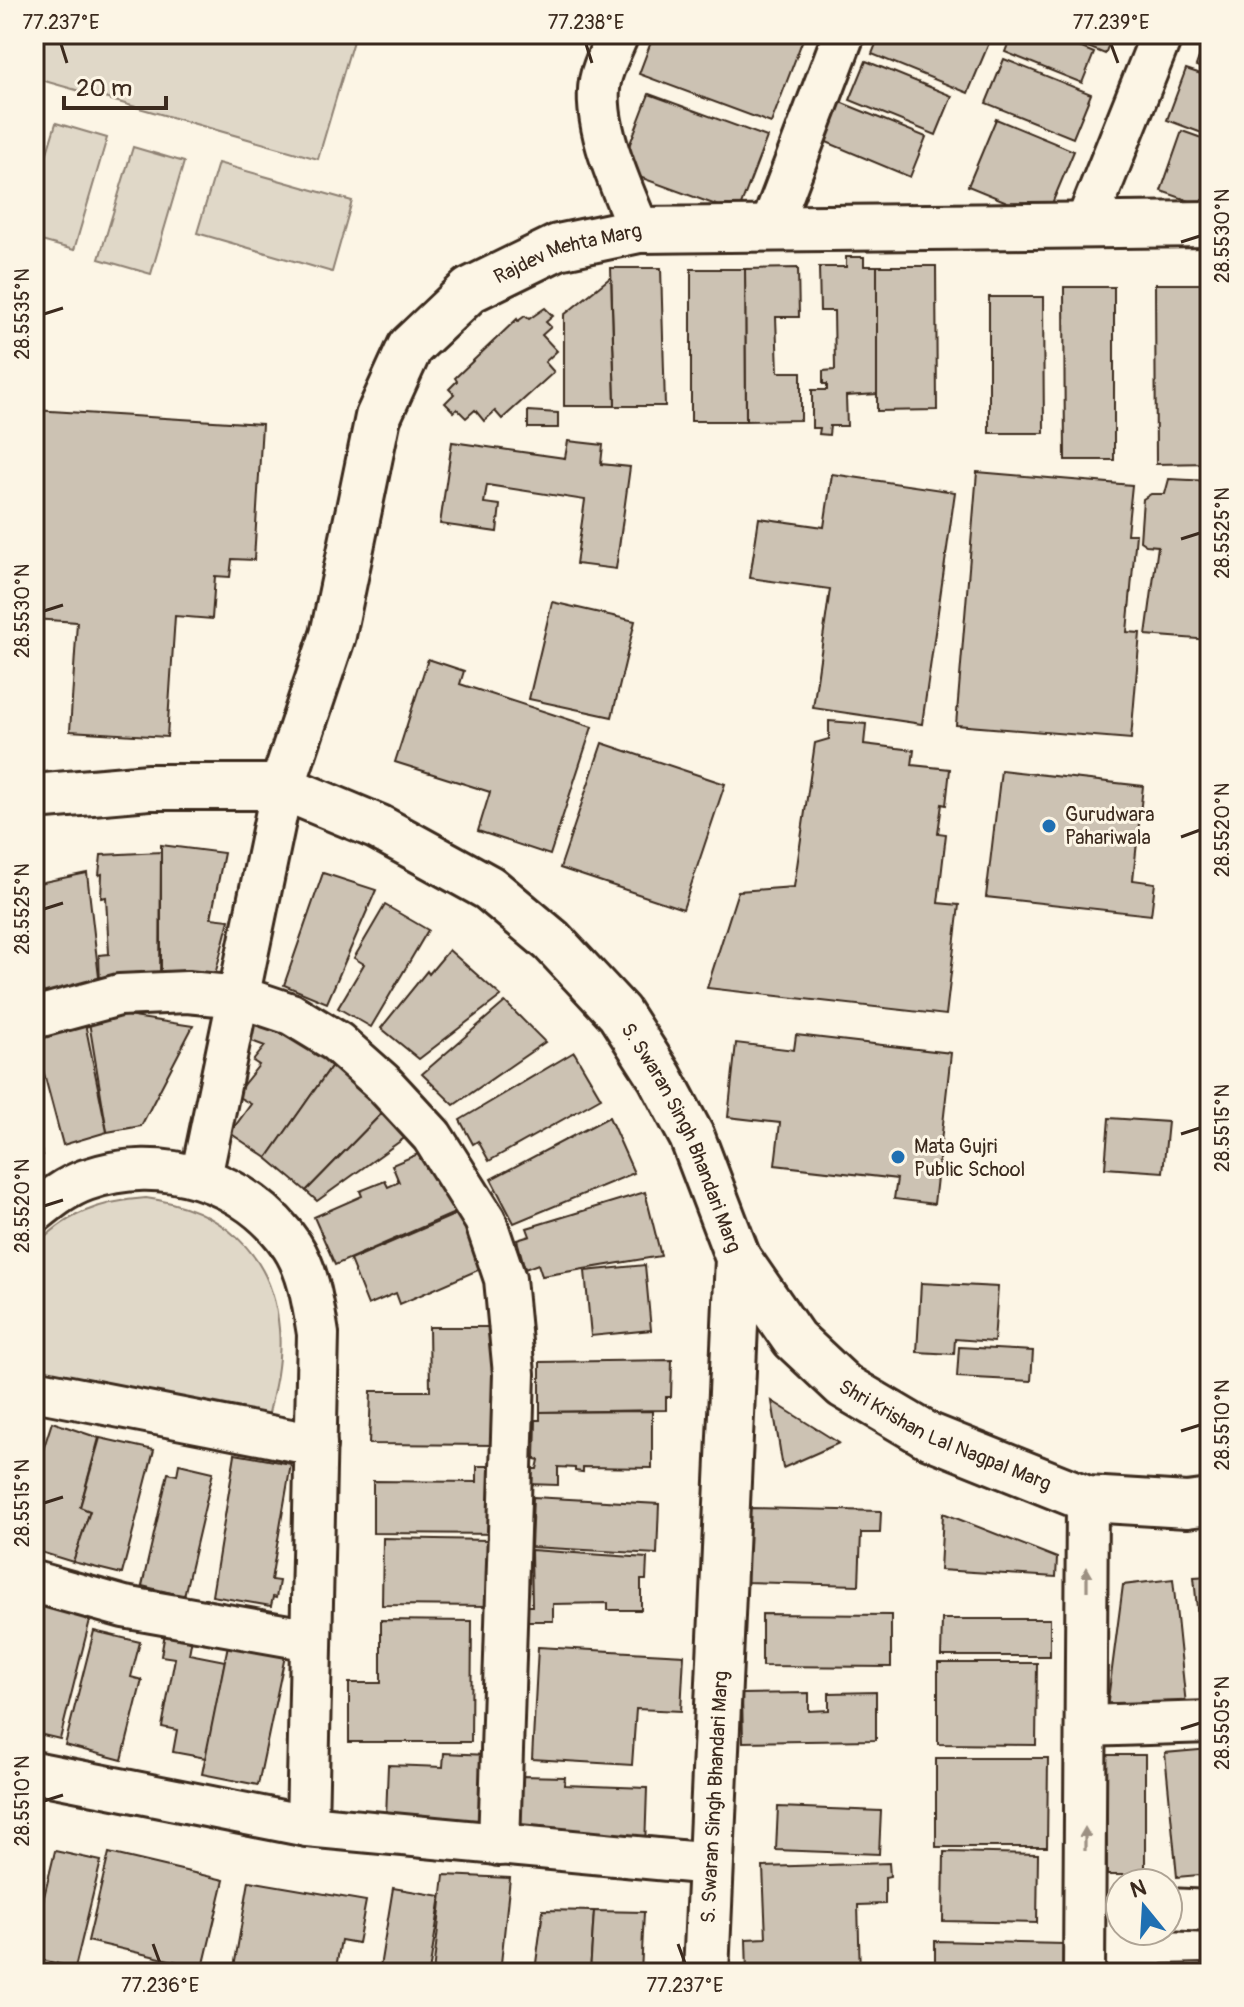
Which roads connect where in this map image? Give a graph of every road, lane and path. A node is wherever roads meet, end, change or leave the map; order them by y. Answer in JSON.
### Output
{"nodes":[{"id":1,"x":618,"y":34,"type":"edge"},
{"id":2,"x":844,"y":34,"type":"edge"},
{"id":3,"x":1162,"y":34,"type":"edge"},
{"id":4,"x":1210,"y":224,"type":"edge"},
{"id":5,"x":1085,"y":226,"type":"junction"},
{"id":6,"x":770,"y":229,"type":"junction"},
{"id":7,"x":639,"y":230,"type":"junction"},
{"id":8,"x":282,"y":787,"type":"junction"},
{"id":9,"x":34,"y":797,"type":"edge"},
{"id":10,"x":240,"y":997,"type":"junction"},
{"id":11,"x":34,"y":1018,"type":"edge"},
{"id":12,"x":201,"y":1177,"type":"junction"},
{"id":13,"x":34,"y":1213,"type":"edge"},
{"id":14,"x":738,"y":1258,"type":"junction"},
{"id":15,"x":34,"y":1390,"type":"edge"},
{"id":16,"x":316,"y":1445,"type":"junction"},
{"id":17,"x":1087,"y":1499,"type":"junction"},
{"id":18,"x":1210,"y":1502,"type":"edge"},
{"id":19,"x":34,"y":1582,"type":"edge"},
{"id":20,"x":311,"y":1640,"type":"junction"},
{"id":21,"x":1210,"y":1722,"type":"edge"},
{"id":22,"x":1086,"y":1726,"type":"junction"},
{"id":23,"x":34,"y":1772,"type":"edge"},
{"id":24,"x":307,"y":1826,"type":"junction"},
{"id":25,"x":499,"y":1845,"type":"junction"},
{"id":26,"x":711,"y":1864,"type":"junction"},
{"id":27,"x":1102,"y":1907,"type":"edge"},
{"id":28,"x":1184,"y":1910,"type":"edge"},
{"id":29,"x":1210,"y":1911,"type":"edge"},
{"id":30,"x":706,"y":1973,"type":"edge"},
{"id":31,"x":1084,"y":1973,"type":"edge"}],
"edges":[{"from":1,"to":7,"type":"street"},
{"from":2,"to":6,"type":"street"},
{"from":3,"to":5,"type":"street"},
{"from":4,"to":5,"type":"street","name":"Rajdev Mehta Marg"},
{"from":5,"to":6,"type":"street","name":"Rajdev Mehta Marg"},
{"from":6,"to":7,"type":"street","name":"Rajdev Mehta Marg"},
{"from":7,"to":8,"type":"street","name":"Rajdev Mehta Marg"},
{"from":8,"to":9,"type":"street","name":"S. Swaran Singh Bhandari Marg"},
{"from":8,"to":10,"type":"street"},
{"from":8,"to":14,"type":"street","name":"S. Swaran Singh Bhandari Marg"},
{"from":10,"to":11,"type":"street"},
{"from":10,"to":12,"type":"street"},
{"from":10,"to":25,"type":"street"},
{"from":12,"to":13,"type":"street"},
{"from":12,"to":16,"type":"street"},
{"from":14,"to":17,"type":"street","name":"Shri Krishan Lal Nagpal Marg"},
{"from":14,"to":26,"type":"street","name":"S. Swaran Singh Bhandari Marg"},
{"from":15,"to":16,"type":"street"},
{"from":16,"to":20,"type":"street"},
{"from":17,"to":18,"type":"street","name":"Shri Krishan Lal Nagpal Marg"},
{"from":22,"to":17,"type":"street","one_way":true},
{"from":19,"to":20,"type":"street"},
{"from":20,"to":24,"type":"street"},
{"from":21,"to":22,"type":"street"},
{"from":27,"to":22,"type":"street","one_way":true},
{"from":23,"to":24,"type":"street"},
{"from":24,"to":25,"type":"street"},
{"from":25,"to":26,"type":"street"},
{"from":26,"to":30,"type":"street","name":"S. Swaran Singh Bhandari Marg"},
{"from":27,"to":31,"type":"street"},
{"from":28,"to":29,"type":"street"}]}
